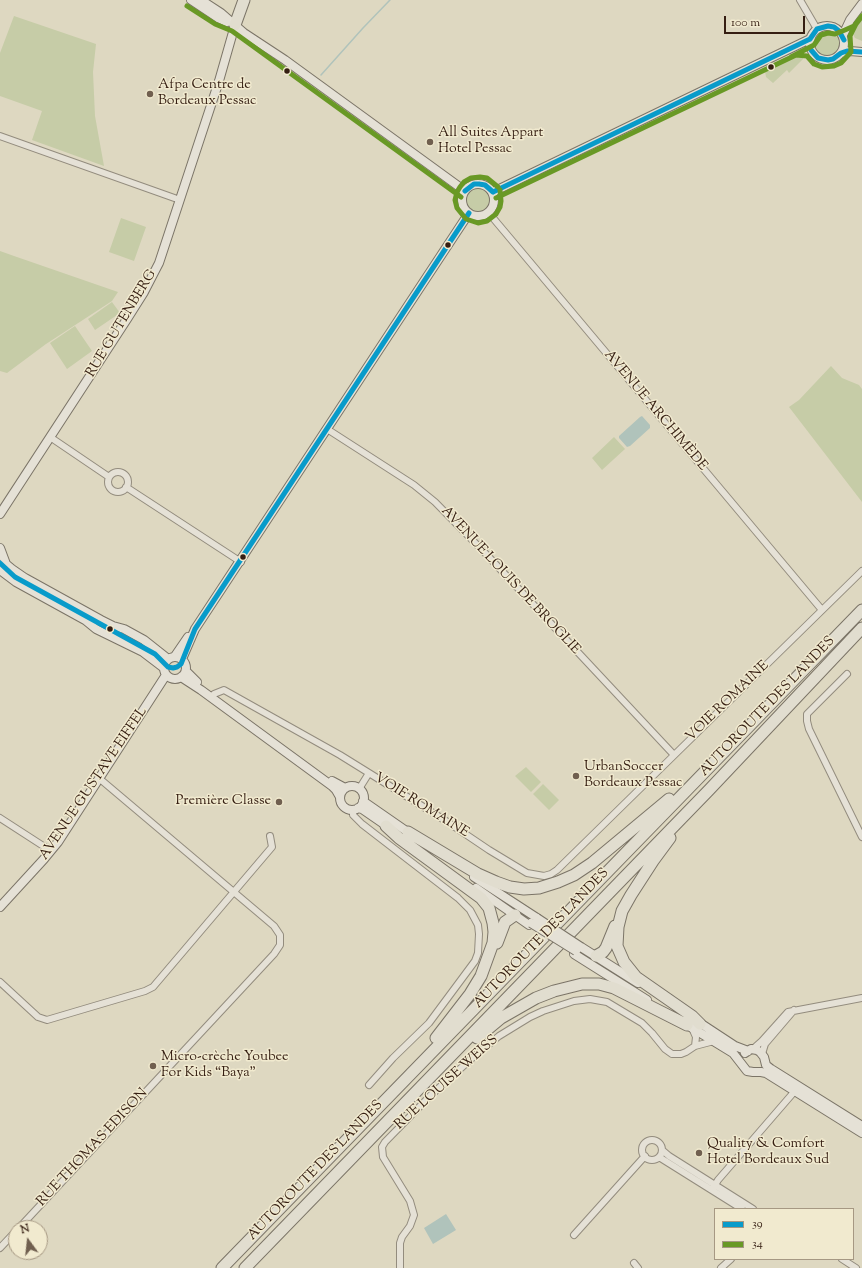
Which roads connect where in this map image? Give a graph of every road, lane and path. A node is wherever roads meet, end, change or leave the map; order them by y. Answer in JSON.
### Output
{"nodes":[{"id":1,"x":191,"y":0,"type":"edge"},
{"id":2,"x":201,"y":0,"type":"edge"},
{"id":3,"x":238,"y":0,"type":"edge"},
{"id":4,"x":244,"y":0,"type":"edge"},
{"id":5,"x":800,"y":0,"type":"edge"},
{"id":6,"x":862,"y":4,"type":"edge"},
{"id":7,"x":850,"y":20,"type":"junction"},
{"id":8,"x":235,"y":26,"type":"junction"},
{"id":9,"x":834,"y":27,"type":"junction"},
{"id":10,"x":817,"y":29,"type":"junction"},
{"id":11,"x":844,"y":37,"type":"junction"},
{"id":12,"x":810,"y":39,"type":"junction"},
{"id":13,"x":794,"y":48,"type":"junction"},
{"id":14,"x":862,"y":48,"type":"edge"},
{"id":15,"x":812,"y":50,"type":"junction"},
{"id":16,"x":862,"y":52,"type":"edge"},
{"id":17,"x":841,"y":53,"type":"junction"},
{"id":18,"x":0,"y":136,"type":"edge"},
{"id":19,"x":465,"y":191,"type":"junction"},
{"id":20,"x":493,"y":192,"type":"junction"},
{"id":21,"x":180,"y":200,"type":"junction"},
{"id":22,"x":488,"y":212,"type":"junction"},
{"id":23,"x":469,"y":213,"type":"junction"},
{"id":24,"x":327,"y":430,"type":"junction"},
{"id":25,"x":50,"y":437,"type":"junction"},
{"id":26,"x":109,"y":477,"type":"junction"},
{"id":27,"x":126,"y":487,"type":"junction"},
{"id":28,"x":0,"y":514,"type":"edge"},
{"id":29,"x":0,"y":548,"type":"edge"},
{"id":30,"x":240,"y":562,"type":"junction"},
{"id":31,"x":0,"y":570,"type":"edge"},
{"id":32,"x":862,"y":571,"type":"edge"},
{"id":33,"x":822,"y":610,"type":"junction"},
{"id":34,"x":862,"y":610,"type":"edge"},
{"id":35,"x":862,"y":628,"type":"edge"},
{"id":36,"x":175,"y":658,"type":"junction"},
{"id":37,"x":165,"y":672,"type":"junction"},
{"id":38,"x":183,"y":674,"type":"junction"},
{"id":39,"x":847,"y":674,"type":"dead end"},
{"id":40,"x":214,"y":694,"type":"junction"},
{"id":41,"x":722,"y":753,"type":"junction"},
{"id":42,"x":674,"y":755,"type":"junction"},
{"id":43,"x":369,"y":773,"type":"junction"},
{"id":44,"x":100,"y":779,"type":"junction"},
{"id":45,"x":345,"y":788,"type":"junction"},
{"id":46,"x":359,"y":789,"type":"junction"},
{"id":47,"x":709,"y":790,"type":"junction"},
{"id":48,"x":340,"y":797,"type":"junction"},
{"id":49,"x":358,"y":806,"type":"junction"},
{"id":50,"x":0,"y":818,"type":"edge"},
{"id":51,"x":386,"y":826,"type":"junction"},
{"id":52,"x":408,"y":832,"type":"junction"},
{"id":53,"x":270,"y":836,"type":"dead end"},
{"id":54,"x":862,"y":837,"type":"edge"},
{"id":55,"x":51,"y":851,"type":"junction"},
{"id":56,"x":233,"y":892,"type":"junction"},
{"id":57,"x":0,"y":907,"type":"edge"},
{"id":58,"x":622,"y":911,"type":"junction"},
{"id":59,"x":517,"y":917,"type":"junction"},
{"id":60,"x":533,"y":921,"type":"junction"},
{"id":61,"x":577,"y":950,"type":"junction"},
{"id":62,"x":594,"y":955,"type":"junction"},
{"id":63,"x":481,"y":976,"type":"junction"},
{"id":64,"x":0,"y":982,"type":"edge"},
{"id":65,"x":862,"y":998,"type":"edge"},
{"id":66,"x":794,"y":1010,"type":"junction"},
{"id":67,"x":693,"y":1025,"type":"junction"},
{"id":68,"x":715,"y":1041,"type":"junction"},
{"id":69,"x":695,"y":1046,"type":"junction"},
{"id":70,"x":750,"y":1050,"type":"junction"},
{"id":71,"x":763,"y":1057,"type":"junction"},
{"id":72,"x":742,"y":1064,"type":"junction"},
{"id":73,"x":756,"y":1072,"type":"junction"},
{"id":74,"x":369,"y":1085,"type":"dead end"},
{"id":75,"x":794,"y":1092,"type":"junction"},
{"id":76,"x":862,"y":1126,"type":"edge"},
{"id":77,"x":862,"y":1133,"type":"edge"},
{"id":78,"x":366,"y":1143,"type":"junction"},
{"id":79,"x":662,"y":1150,"type":"junction"},
{"id":80,"x":645,"y":1156,"type":"junction"},
{"id":81,"x":659,"y":1157,"type":"junction"},
{"id":82,"x":307,"y":1180,"type":"junction"},
{"id":83,"x":713,"y":1187,"type":"junction"},
{"id":84,"x":741,"y":1208,"type":"edge"},
{"id":85,"x":751,"y":1208,"type":"edge"},
{"id":86,"x":26,"y":1220,"type":"edge"},
{"id":87,"x":574,"y":1235,"type":"dead end"},
{"id":88,"x":8,"y":1240,"type":"edge"},
{"id":89,"x":0,"y":1248,"type":"edge"},
{"id":90,"x":730,"y":1260,"type":"edge"},
{"id":91,"x":844,"y":1260,"type":"edge"},
{"id":92,"x":222,"y":1268,"type":"edge"},
{"id":93,"x":245,"y":1268,"type":"edge"},
{"id":94,"x":400,"y":1268,"type":"edge"},
{"id":95,"x":722,"y":1268,"type":"edge"},
{"id":96,"x":856,"y":1268,"type":"edge"}],
"edges":[{"from":1,"to":8,"type":"street"},
{"from":2,"to":8,"type":"street"},
{"from":3,"to":8,"type":"highway"},
{"from":4,"to":8,"type":"highway"},
{"from":5,"to":10,"type":"street"},
{"from":6,"to":7,"type":"street"},
{"from":7,"to":9,"type":"street"},
{"from":7,"to":11,"type":"street"},
{"from":8,"to":19,"type":"street"},
{"from":8,"to":21,"type":"street","name":"RUE GUTENBERG"},
{"from":9,"to":10,"type":"street"},
{"from":9,"to":11,"type":"street"},
{"from":10,"to":12,"type":"street"},
{"from":11,"to":14,"type":"street"},
{"from":11,"to":17,"type":"street"},
{"from":12,"to":13,"type":"street"},
{"from":12,"to":15,"type":"street"},
{"from":13,"to":15,"type":"street"},
{"from":13,"to":20,"type":"street"},
{"from":15,"to":17,"type":"street"},
{"from":16,"to":17,"type":"street"},
{"from":18,"to":21,"type":"street"},
{"from":19,"to":20,"type":"street"},
{"from":19,"to":23,"type":"street"},
{"from":20,"to":22,"type":"street"},
{"from":21,"to":25,"type":"street","name":"RUE GUTENBERG"},
{"from":22,"to":23,"type":"street"},
{"from":22,"to":33,"type":"street","name":"AVENUE ARCHIMÈDE"},
{"from":23,"to":24,"type":"street"},
{"from":24,"to":30,"type":"street"},
{"from":24,"to":42,"type":"street","name":"AVENUE LOUIS DE BROGLIE"},
{"from":25,"to":26,"type":"street"},
{"from":25,"to":28,"type":"street","name":"RUE GUTENBERG"},
{"from":26,"to":27,"type":"street"},
{"from":26,"to":27,"type":"street"},
{"from":27,"to":30,"type":"street"},
{"from":29,"to":36,"type":"street"},
{"from":30,"to":36,"type":"street"},
{"from":31,"to":37,"type":"street"},
{"from":32,"to":33,"type":"street","name":"VOIE ROMAINE"},
{"from":33,"to":42,"type":"street","name":"VOIE ROMAINE"},
{"from":34,"to":41,"type":"highway","name":"AUTOROUTE DES LANDES"},
{"from":35,"to":47,"type":"highway","name":"AUTOROUTE DES LANDES"},
{"from":36,"to":37,"type":"street"},
{"from":36,"to":38,"type":"street"},
{"from":37,"to":38,"type":"street"},
{"from":37,"to":44,"type":"street","name":"AVENUE GUSTAVE EIFFEL"},
{"from":38,"to":40,"type":"street"},
{"from":38,"to":48,"type":"street"},
{"from":39,"to":54,"type":"street"},
{"from":40,"to":43,"type":"street"},
{"from":40,"to":45,"type":"street"},
{"from":41,"to":52,"type":"highway"},
{"from":41,"to":82,"type":"highway","name":"AUTOROUTE DES LANDES"},
{"from":42,"to":43,"type":"street","name":"VOIE ROMAINE"},
{"from":43,"to":46,"type":"street","name":"VOIE ROMAINE"},
{"from":44,"to":55,"type":"street","name":"AVENUE GUSTAVE EIFFEL"},
{"from":44,"to":56,"type":"street","name":"RUE THOMAS EDISON"},
{"from":45,"to":46,"type":"street"},
{"from":45,"to":48,"type":"street"},
{"from":46,"to":49,"type":"street"},
{"from":47,"to":58,"type":"highway"},
{"from":47,"to":78,"type":"highway","name":"AUTOROUTE DES LANDES"},
{"from":48,"to":49,"type":"street"},
{"from":49,"to":51,"type":"street"},
{"from":49,"to":52,"type":"street"},
{"from":49,"to":74,"type":"street"},
{"from":50,"to":55,"type":"street"},
{"from":51,"to":59,"type":"street"},
{"from":51,"to":63,"type":"highway"},
{"from":52,"to":60,"type":"street"},
{"from":53,"to":56,"type":"street"},
{"from":55,"to":57,"type":"street","name":"AVENUE GUSTAVE EIFFEL"},
{"from":56,"to":64,"type":"street"},
{"from":56,"to":86,"type":"street","name":"RUE THOMAS EDISON"},
{"from":58,"to":62,"type":"highway"},
{"from":58,"to":67,"type":"highway"},
{"from":59,"to":60,"type":"street"},
{"from":59,"to":63,"type":"highway"},
{"from":60,"to":61,"type":"street","bridge":true},
{"from":61,"to":62,"type":"street"},
{"from":61,"to":67,"type":"street"},
{"from":62,"to":67,"type":"street"},
{"from":63,"to":82,"type":"highway"},
{"from":65,"to":66,"type":"street"},
{"from":66,"to":70,"type":"street"},
{"from":66,"to":71,"type":"street"},
{"from":67,"to":68,"type":"street"},
{"from":67,"to":69,"type":"street"},
{"from":67,"to":70,"type":"street"},
{"from":67,"to":78,"type":"highway"},
{"from":68,"to":69,"type":"street","name":"RUE LOUISE WEISS"},
{"from":68,"to":72,"type":"street"},
{"from":69,"to":94,"type":"street","name":"RUE LOUISE WEISS"},
{"from":70,"to":71,"type":"street"},
{"from":70,"to":72,"type":"street"},
{"from":71,"to":73,"type":"street"},
{"from":71,"to":76,"type":"street"},
{"from":72,"to":73,"type":"street"},
{"from":73,"to":75,"type":"street"},
{"from":75,"to":77,"type":"street"},
{"from":75,"to":83,"type":"street"},
{"from":78,"to":93,"type":"highway","name":"AUTOROUTE DES LANDES"},
{"from":79,"to":80,"type":"street"},
{"from":79,"to":81,"type":"street"},
{"from":79,"to":83,"type":"street"},
{"from":80,"to":81,"type":"street"},
{"from":80,"to":87,"type":"street"},
{"from":81,"to":83,"type":"street"},
{"from":82,"to":92,"type":"highway","name":"AUTOROUTE DES LANDES"},
{"from":83,"to":84,"type":"street"},
{"from":83,"to":85,"type":"street"},
{"from":88,"to":89,"type":"street"},
{"from":90,"to":95,"type":"street"},
{"from":91,"to":96,"type":"street"}]}
